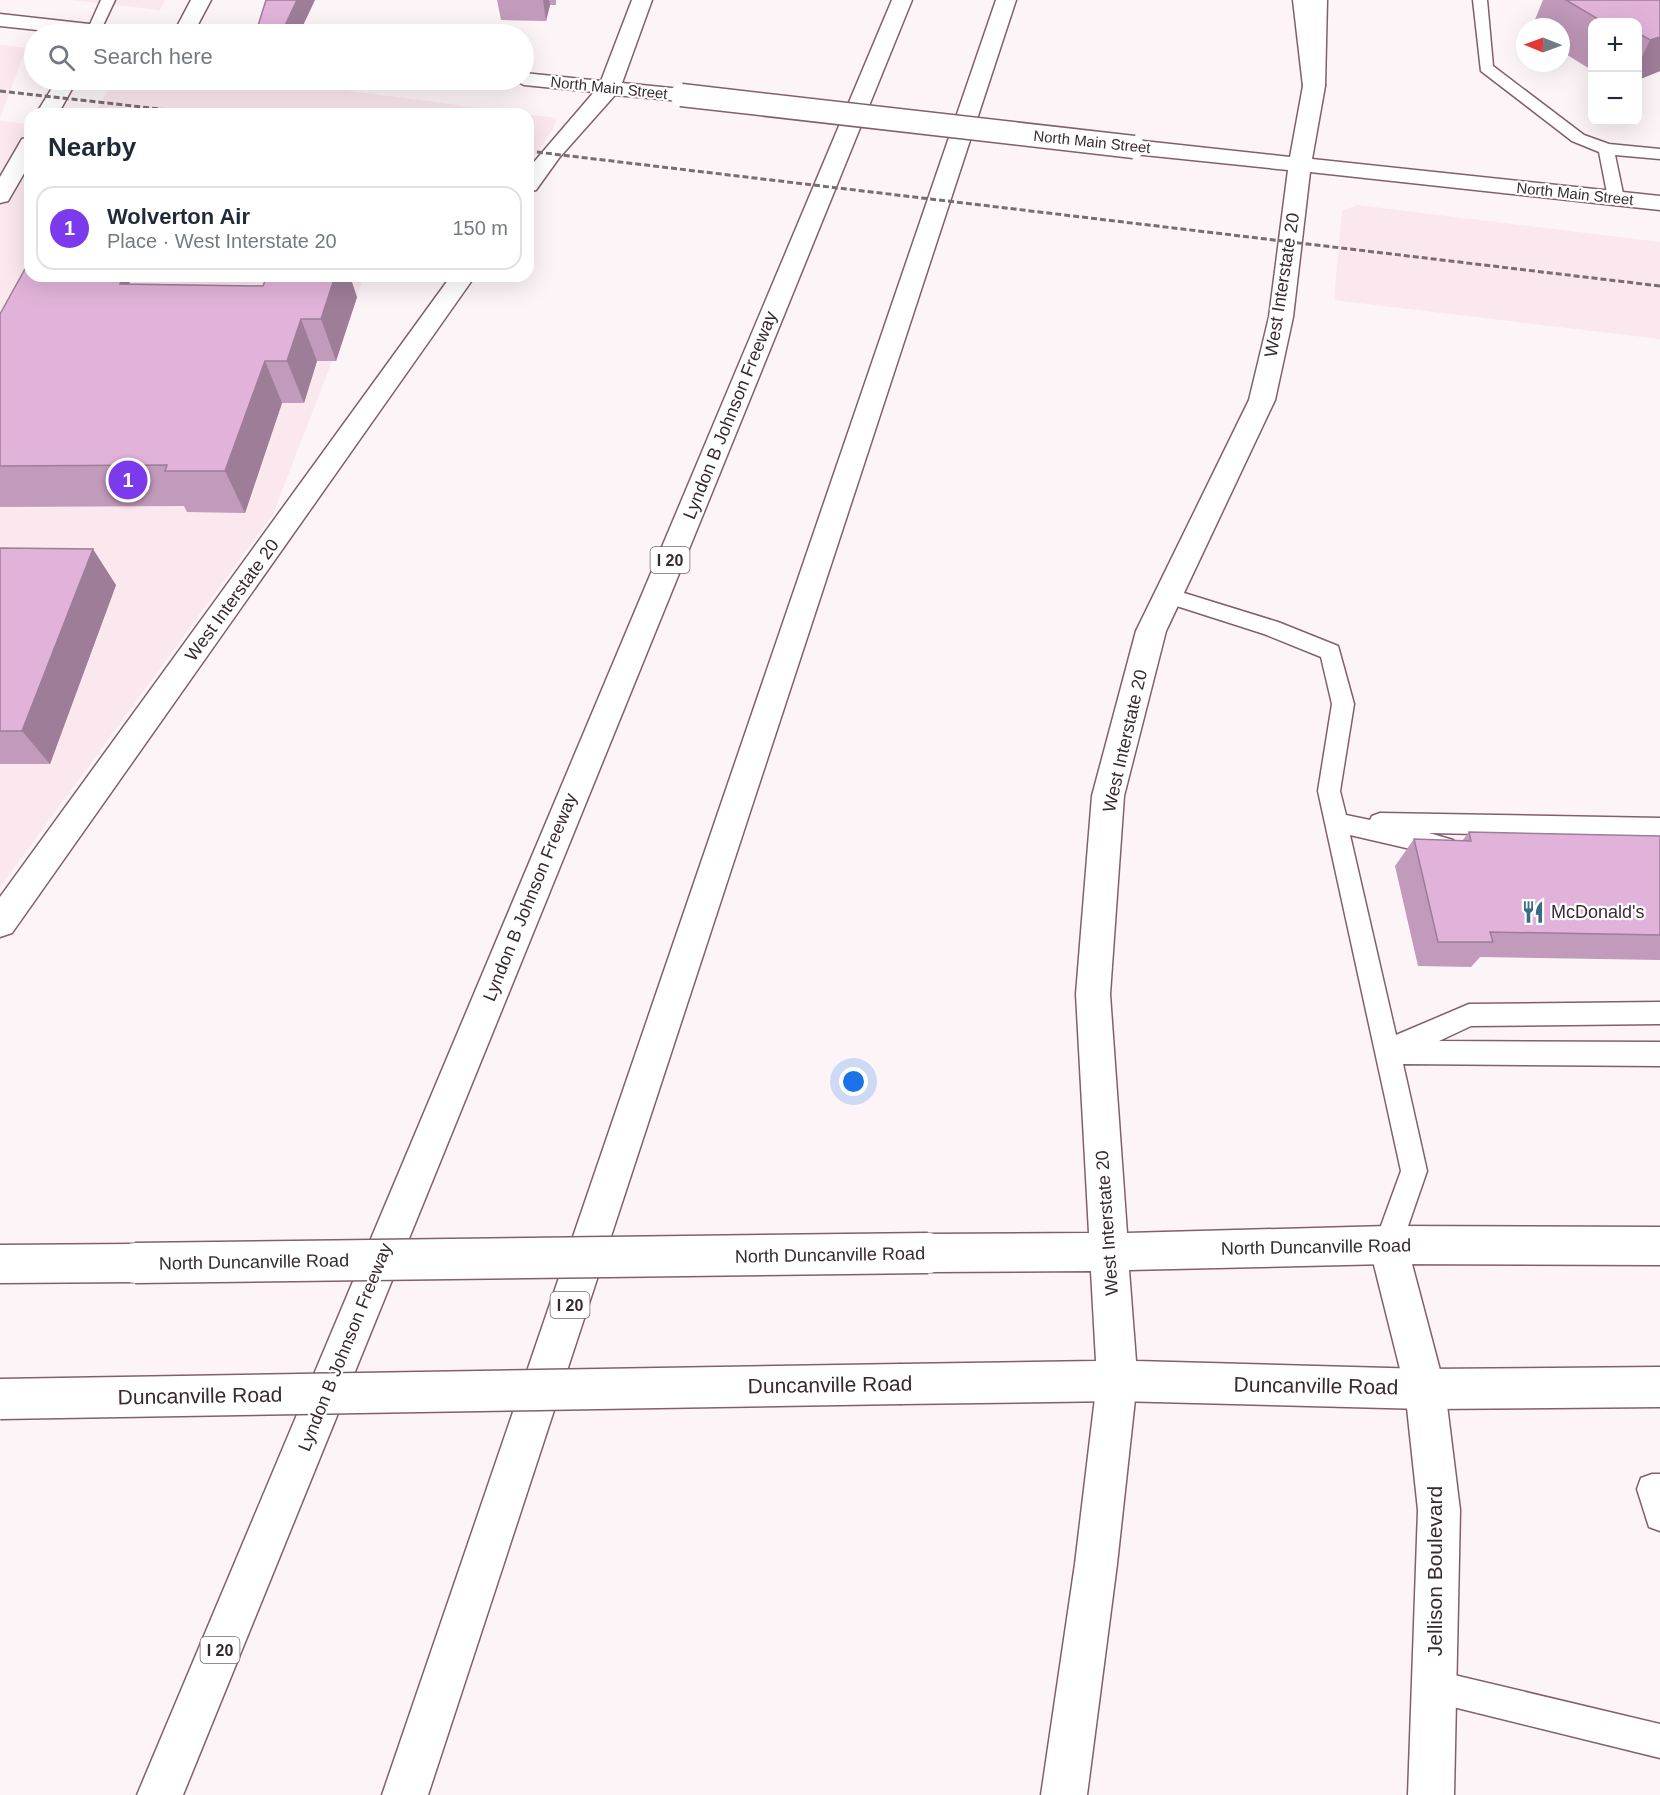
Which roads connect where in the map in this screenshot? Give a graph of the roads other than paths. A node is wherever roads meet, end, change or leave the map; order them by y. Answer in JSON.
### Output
{"nodes":[{"id":1,"x":108,"y":0,"type":"edge"},
{"id":2,"x":201,"y":0,"type":"edge"},
{"id":3,"x":902,"y":0,"type":"edge"},
{"id":4,"x":1006,"y":0,"type":"edge"},
{"id":5,"x":1303,"y":0,"type":"edge"},
{"id":6,"x":1317,"y":0,"type":"edge"},
{"id":7,"x":1480,"y":0,"type":"edge"},
{"id":8,"x":639,"y":5,"type":"edge"},
{"id":9,"x":0,"y":20,"type":"edge"},
{"id":10,"x":29,"y":24,"type":"edge"},
{"id":11,"x":97,"y":24,"type":"edge"},
{"id":12,"x":188,"y":24,"type":"edge"},
{"id":13,"x":534,"y":80,"type":"edge"},
{"id":14,"x":1314,"y":86,"type":"junction"},
{"id":15,"x":609,"y":88,"type":"junction"},
{"id":16,"x":61,"y":90,"type":"edge"},
{"id":17,"x":51,"y":108,"type":"edge"},
{"id":18,"x":1606,"y":149,"type":"junction"},
{"id":19,"x":24,"y":154,"type":"edge"},
{"id":20,"x":1660,"y":154,"type":"edge"},
{"id":21,"x":1300,"y":164,"type":"junction"},
{"id":22,"x":534,"y":177,"type":"edge"},
{"id":23,"x":0,"y":196,"type":"edge"},
{"id":24,"x":1616,"y":198,"type":"junction"},
{"id":25,"x":1660,"y":203,"type":"edge"},
{"id":26,"x":459,"y":282,"type":"edge"},
{"id":27,"x":1168,"y":596,"type":"junction"},
{"id":28,"x":1336,"y":822,"type":"junction"},
{"id":29,"x":1660,"y":828,"type":"edge"},
{"id":30,"x":1473,"y":848,"type":"edge"},
{"id":31,"x":0,"y":923,"type":"edge"},
{"id":32,"x":1660,"y":1013,"type":"edge"},
{"id":33,"x":1387,"y":1052,"type":"junction"},
{"id":34,"x":1660,"y":1054,"type":"edge"},
{"id":35,"x":1388,"y":1245,"type":"junction"},
{"id":36,"x":1660,"y":1246,"type":"edge"},
{"id":37,"x":1109,"y":1252,"type":"junction"},
{"id":38,"x":15,"y":1264,"type":"edge"},
{"id":39,"x":1117,"y":1381,"type":"junction"},
{"id":40,"x":1660,"y":1387,"type":"edge"},
{"id":41,"x":1425,"y":1389,"type":"junction"},
{"id":42,"x":0,"y":1399,"type":"edge"},
{"id":43,"x":1660,"y":1489,"type":"edge"},
{"id":44,"x":1660,"y":1516,"type":"edge"},
{"id":45,"x":1433,"y":1686,"type":"junction"},
{"id":46,"x":1660,"y":1741,"type":"edge"},
{"id":47,"x":160,"y":1795,"type":"edge"},
{"id":48,"x":405,"y":1795,"type":"edge"},
{"id":49,"x":1064,"y":1795,"type":"edge"},
{"id":50,"x":1431,"y":1795,"type":"edge"}],
"edges":[{"from":1,"to":11,"type":"lane"},
{"from":2,"to":12,"type":"main road"},
{"from":3,"to":47,"type":"main road","name":"Lyndon B Johnson Freeway","number":"I 20"},
{"from":4,"to":48,"type":"main road","number":"I 20"},
{"from":5,"to":14,"type":"main road"},
{"from":6,"to":14,"type":"main road"},
{"from":7,"to":18,"type":"lane"},
{"from":8,"to":15,"type":"main road"},
{"from":9,"to":10,"type":"main road"},
{"from":13,"to":15,"type":"main road","name":"North Main Street"},
{"from":14,"to":21,"type":"main road","name":"West Interstate 20"},
{"from":15,"to":21,"type":"main road","name":"North Main Street","bridge":true},
{"from":15,"to":22,"type":"main road"},
{"from":16,"to":17,"type":"main road"},
{"from":18,"to":20,"type":"lane"},
{"from":18,"to":24,"type":"lane"},
{"from":19,"to":23,"type":"main road"},
{"from":21,"to":24,"type":"main road","name":"North Main Street"},
{"from":21,"to":27,"type":"main road","name":"West Interstate 20"},
{"from":24,"to":25,"type":"main road","name":"North Main Street"},
{"from":26,"to":31,"type":"main road","name":"West Interstate 20"},
{"from":27,"to":28,"type":"lane"},
{"from":27,"to":37,"type":"main road","name":"West Interstate 20"},
{"from":28,"to":29,"type":"lane"},
{"from":28,"to":30,"type":"lane"},
{"from":28,"to":33,"type":"lane"},
{"from":32,"to":33,"type":"lane"},
{"from":33,"to":34,"type":"lane"},
{"from":33,"to":35,"type":"lane"},
{"from":35,"to":36,"type":"main road","name":"North Duncanville Road"},
{"from":35,"to":37,"type":"main road","name":"North Duncanville Road"},
{"from":35,"to":41,"type":"main road","name":"Jellison Boulevard"},
{"from":37,"to":38,"type":"main road","name":"North Duncanville Road","bridge":true},
{"from":37,"to":39,"type":"main road","name":"West Interstate 20"},
{"from":39,"to":41,"type":"main road","name":"Duncanville Road"},
{"from":39,"to":42,"type":"main road","name":"Duncanville Road","bridge":true},
{"from":39,"to":49,"type":"main road","name":"West Interstate 20"},
{"from":40,"to":41,"type":"main road","name":"Duncanville Road"},
{"from":41,"to":45,"type":"main road","name":"Jellison Boulevard"},
{"from":43,"to":44,"type":"lane"},
{"from":45,"to":46,"type":"lane"},
{"from":45,"to":50,"type":"main road","name":"Jellison Boulevard"}]}
